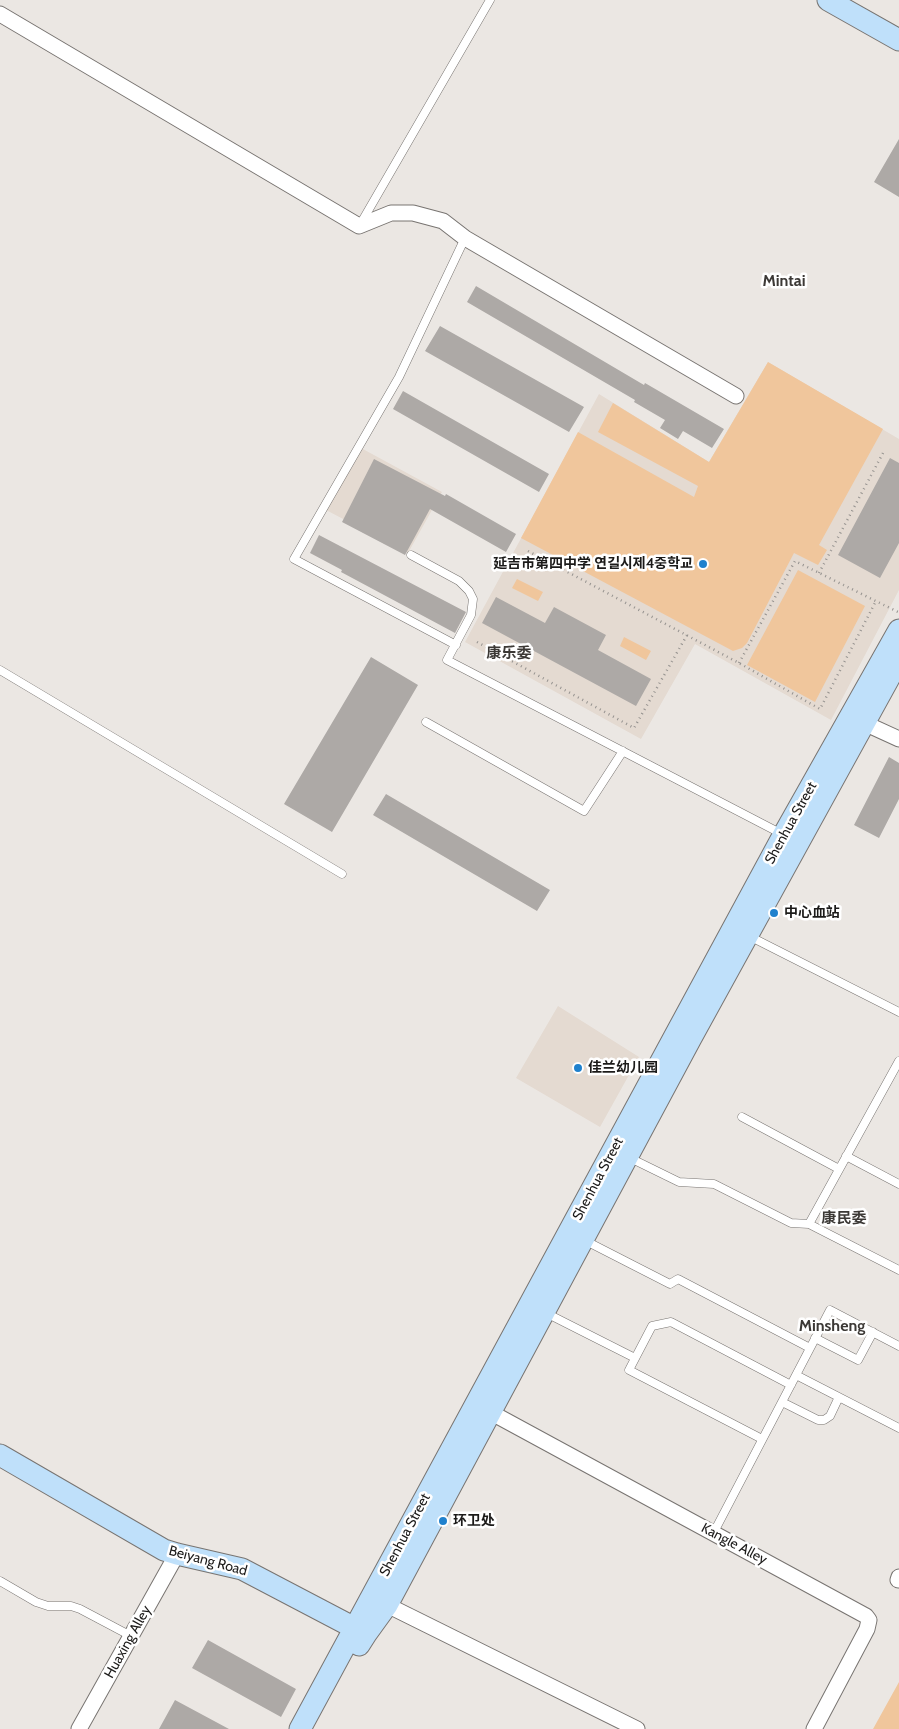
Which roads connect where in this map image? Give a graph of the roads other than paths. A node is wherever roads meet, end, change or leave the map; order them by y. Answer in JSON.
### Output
{"nodes":[{"id":1,"x":490,"y":0,"type":"edge"},
{"id":2,"x":828,"y":0,"type":"edge"},
{"id":3,"x":0,"y":14,"type":"edge"},
{"id":4,"x":899,"y":40,"type":"edge"},
{"id":5,"x":359,"y":226,"type":"junction"},
{"id":6,"x":466,"y":238,"type":"junction"},
{"id":7,"x":736,"y":396,"type":"dead end"},
{"id":8,"x":412,"y":555,"type":"dead end"},
{"id":9,"x":899,"y":630,"type":"edge"},
{"id":10,"x":456,"y":645,"type":"junction"},
{"id":11,"x":899,"y":660,"type":"edge"},
{"id":12,"x":0,"y":670,"type":"edge"},
{"id":13,"x":426,"y":722,"type":"dead end"},
{"id":14,"x":864,"y":723,"type":"junction"},
{"id":15,"x":899,"y":739,"type":"edge"},
{"id":16,"x":623,"y":751,"type":"junction"},
{"id":17,"x":784,"y":834,"type":"junction"},
{"id":18,"x":342,"y":874,"type":"dead end"},
{"id":19,"x":747,"y":935,"type":"junction"},
{"id":20,"x":899,"y":1012,"type":"edge"},
{"id":21,"x":899,"y":1061,"type":"edge"},
{"id":22,"x":742,"y":1117,"type":"dead end"},
{"id":23,"x":846,"y":1156,"type":"junction"},
{"id":24,"x":627,"y":1157,"type":"junction"},
{"id":25,"x":839,"y":1169,"type":"junction"},
{"id":26,"x":899,"y":1184,"type":"edge"},
{"id":27,"x":809,"y":1224,"type":"junction"},
{"id":28,"x":583,"y":1239,"type":"junction"},
{"id":29,"x":899,"y":1270,"type":"edge"},
{"id":30,"x":544,"y":1312,"type":"junction"},
{"id":31,"x":873,"y":1332,"type":"junction"},
{"id":32,"x":815,"y":1338,"type":"junction"},
{"id":33,"x":899,"y":1346,"type":"edge"},
{"id":34,"x":810,"y":1348,"type":"junction"},
{"id":35,"x":635,"y":1358,"type":"junction"},
{"id":36,"x":796,"y":1375,"type":"junction"},
{"id":37,"x":791,"y":1385,"type":"junction"},
{"id":38,"x":839,"y":1397,"type":"junction"},
{"id":39,"x":782,"y":1402,"type":"junction"},
{"id":40,"x":490,"y":1412,"type":"junction"},
{"id":41,"x":899,"y":1428,"type":"edge"},
{"id":42,"x":762,"y":1439,"type":"junction"},
{"id":43,"x":0,"y":1455,"type":"edge"},
{"id":44,"x":714,"y":1532,"type":"junction"},
{"id":45,"x":176,"y":1554,"type":"junction"},
{"id":46,"x":0,"y":1581,"type":"edge"},
{"id":47,"x":387,"y":1605,"type":"junction"},
{"id":48,"x":360,"y":1631,"type":"junction"},
{"id":49,"x":131,"y":1636,"type":"junction"},
{"id":50,"x":79,"y":1729,"type":"edge"},
{"id":51,"x":300,"y":1729,"type":"edge"},
{"id":52,"x":314,"y":1729,"type":"edge"},
{"id":53,"x":637,"y":1729,"type":"edge"},
{"id":54,"x":814,"y":1729,"type":"edge"}],
"edges":[{"from":1,"to":5,"type":"lane"},
{"from":2,"to":4,"type":"main road"},
{"from":3,"to":5,"type":"street"},
{"from":5,"to":6,"type":"street"},
{"from":6,"to":7,"type":"street"},
{"from":6,"to":10,"type":"lane"},
{"from":8,"to":10,"type":"lane"},
{"from":9,"to":17,"type":"main road","name":"Shenhua Street"},
{"from":10,"to":16,"type":"lane"},
{"from":11,"to":14,"type":"main road","name":"Shenhua Street"},
{"from":12,"to":18,"type":"lane"},
{"from":13,"to":16,"type":"lane"},
{"from":14,"to":15,"type":"street"},
{"from":14,"to":19,"type":"main road","name":"Shenhua Street"},
{"from":16,"to":17,"type":"lane"},
{"from":17,"to":48,"type":"main road","name":"Shenhua Street"},
{"from":19,"to":20,"type":"lane"},
{"from":19,"to":24,"type":"main road","name":"Shenhua Street"},
{"from":21,"to":23,"type":"lane"},
{"from":22,"to":25,"type":"lane"},
{"from":23,"to":25,"type":"lane"},
{"from":23,"to":26,"type":"lane"},
{"from":24,"to":27,"type":"lane"},
{"from":24,"to":28,"type":"main road","name":"Shenhua Street"},
{"from":25,"to":27,"type":"lane"},
{"from":27,"to":29,"type":"lane"},
{"from":28,"to":30,"type":"main road","name":"Shenhua Street"},
{"from":28,"to":34,"type":"lane"},
{"from":30,"to":35,"type":"lane"},
{"from":30,"to":40,"type":"main road","name":"Shenhua Street"},
{"from":31,"to":32,"type":"lane"},
{"from":31,"to":32,"type":"lane"},
{"from":31,"to":33,"type":"lane"},
{"from":32,"to":34,"type":"lane"},
{"from":34,"to":36,"type":"lane"},
{"from":35,"to":37,"type":"lane"},
{"from":35,"to":42,"type":"lane"},
{"from":36,"to":37,"type":"lane"},
{"from":36,"to":38,"type":"lane"},
{"from":37,"to":39,"type":"lane"},
{"from":38,"to":39,"type":"lane"},
{"from":38,"to":41,"type":"lane"},
{"from":39,"to":42,"type":"lane"},
{"from":40,"to":44,"type":"street","name":"Kangle Alley"},
{"from":40,"to":47,"type":"main road","name":"Shenhua Street"},
{"from":42,"to":44,"type":"lane"},
{"from":43,"to":45,"type":"main road","name":"Beiyang Road"},
{"from":44,"to":54,"type":"street","name":"Kangle Alley"},
{"from":45,"to":48,"type":"main road","name":"Beiyang Road"},
{"from":45,"to":49,"type":"street","name":"Huaxing Alley"},
{"from":46,"to":49,"type":"lane"},
{"from":47,"to":48,"type":"main road","name":"Shenhua Street"},
{"from":47,"to":53,"type":"street"},
{"from":48,"to":51,"type":"main road","name":"Shenhua Street"},
{"from":48,"to":52,"type":"main road","name":"Shenhua Street"},
{"from":49,"to":50,"type":"street","name":"Huaxing Alley"}]}
